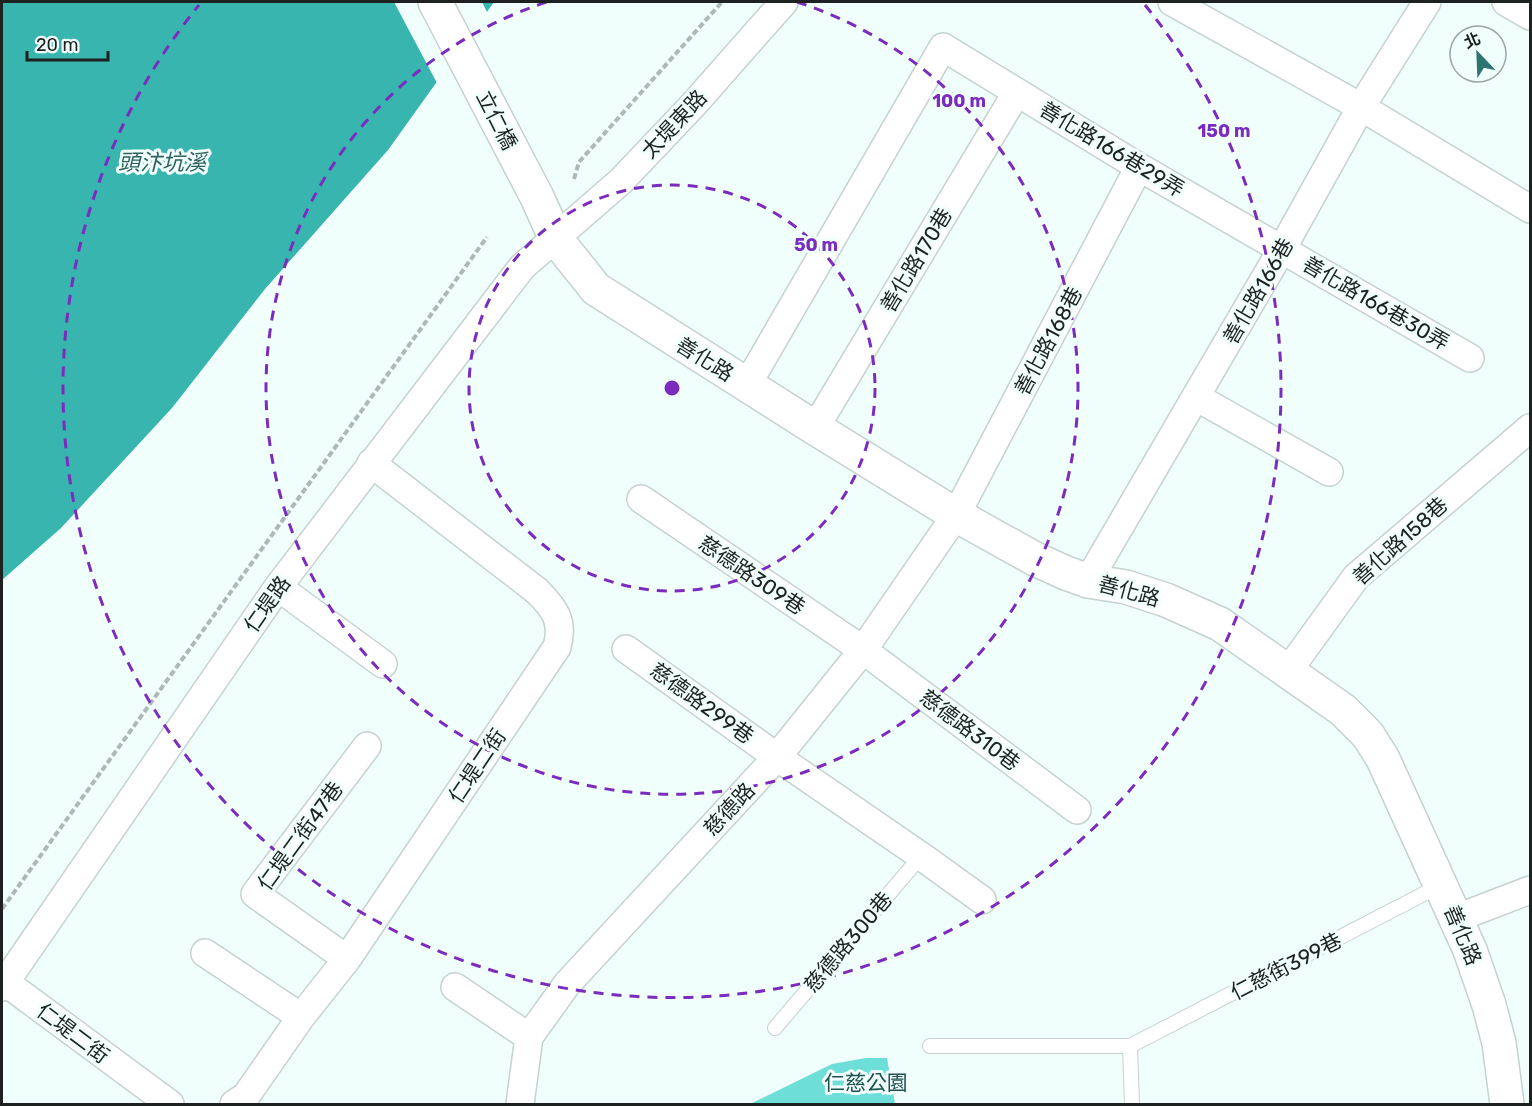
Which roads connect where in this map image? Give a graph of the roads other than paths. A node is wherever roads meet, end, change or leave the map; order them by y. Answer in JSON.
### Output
{"nodes":[{"id":1,"x":435,"y":2,"type":"edge"},
{"id":2,"x":784,"y":2,"type":"edge"},
{"id":3,"x":1172,"y":2,"type":"edge"},
{"id":4,"x":1427,"y":2,"type":"edge"},
{"id":5,"x":1506,"y":2,"type":"edge"},
{"id":6,"x":1530,"y":16,"type":"edge"},
{"id":7,"x":1017,"y":92,"type":"junction"},
{"id":8,"x":1361,"y":107,"type":"junction"},
{"id":9,"x":1139,"y":167,"type":"junction"},
{"id":10,"x":1530,"y":209,"type":"edge"},
{"id":11,"x":556,"y":239,"type":"junction"},
{"id":12,"x":1282,"y":249,"type":"junction"},
{"id":13,"x":1470,"y":358,"type":"dead end"},
{"id":14,"x":747,"y":385,"type":"junction"},
{"id":15,"x":1196,"y":397,"type":"junction"},
{"id":16,"x":815,"y":428,"type":"junction"},
{"id":17,"x":1530,"y":428,"type":"edge"},
{"id":18,"x":371,"y":463,"type":"junction"},
{"id":19,"x":1329,"y":472,"type":"dead end"},
{"id":20,"x":641,"y":500,"type":"dead end"},
{"id":21,"x":956,"y":515,"type":"junction"},
{"id":22,"x":1088,"y":581,"type":"junction"},
{"id":23,"x":278,"y":587,"type":"junction"},
{"id":24,"x":626,"y":649,"type":"dead end"},
{"id":25,"x":863,"y":650,"type":"junction"},
{"id":26,"x":383,"y":664,"type":"dead end"},
{"id":27,"x":1288,"y":671,"type":"junction"},
{"id":28,"x":367,"y":746,"type":"dead end"},
{"id":29,"x":777,"y":758,"type":"junction"},
{"id":30,"x":1077,"y":810,"type":"dead end"},
{"id":31,"x":921,"y":856,"type":"junction"},
{"id":32,"x":1442,"y":885,"type":"junction"},
{"id":33,"x":1530,"y":890,"type":"edge"},
{"id":34,"x":981,"y":900,"type":"dead end"},
{"id":35,"x":1457,"y":918,"type":"junction"},
{"id":36,"x":205,"y":953,"type":"dead end"},
{"id":37,"x":347,"y":959,"type":"junction"},
{"id":38,"x":3,"y":984,"type":"edge"},
{"id":39,"x":455,"y":987,"type":"dead end"},
{"id":40,"x":301,"y":1017,"type":"junction"},
{"id":41,"x":775,"y":1028,"type":"dead end"},
{"id":42,"x":529,"y":1037,"type":"junction"},
{"id":43,"x":930,"y":1046,"type":"dead end"},
{"id":44,"x":1130,"y":1046,"type":"junction"},
{"id":45,"x":170,"y":1104,"type":"edge"},
{"id":46,"x":234,"y":1104,"type":"edge"},
{"id":47,"x":520,"y":1104,"type":"edge"},
{"id":48,"x":1132,"y":1104,"type":"edge"},
{"id":49,"x":1507,"y":1104,"type":"edge"}],
"edges":[{"from":1,"to":11,"type":"street","name":"立仁橋"},
{"from":2,"to":11,"type":"street","name":"太堤東路"},
{"from":3,"to":8,"type":"street"},
{"from":4,"to":8,"type":"street","name":"善化路166巷"},
{"from":5,"to":6,"type":"street"},
{"from":7,"to":9,"type":"street","name":"善化路166巷29弄"},
{"from":7,"to":14,"type":"street","name":"善化路166巷29弄"},
{"from":7,"to":16,"type":"street","name":"善化路170巷"},
{"from":8,"to":10,"type":"street"},
{"from":8,"to":12,"type":"street","name":"善化路166巷"},
{"from":9,"to":12,"type":"street","name":"善化路166巷29弄"},
{"from":9,"to":21,"type":"street","name":"善化路168巷"},
{"from":11,"to":14,"type":"street","name":"善化路"},
{"from":11,"to":18,"type":"street","name":"仁堤路"},
{"from":12,"to":13,"type":"street","name":"善化路166巷30弄"},
{"from":12,"to":15,"type":"street","name":"善化路166巷"},
{"from":14,"to":16,"type":"street","name":"善化路"},
{"from":15,"to":19,"type":"street"},
{"from":15,"to":22,"type":"street","name":"善化路166巷"},
{"from":16,"to":21,"type":"street","name":"善化路"},
{"from":17,"to":27,"type":"street","name":"善化路158巷"},
{"from":18,"to":23,"type":"street","name":"仁堤路"},
{"from":18,"to":37,"type":"street","name":"仁堤二街"},
{"from":20,"to":25,"type":"street","name":"慈德路309巷"},
{"from":21,"to":22,"type":"street","name":"善化路"},
{"from":21,"to":25,"type":"street","name":"慈德路"},
{"from":22,"to":27,"type":"street","name":"善化路"},
{"from":23,"to":26,"type":"street"},
{"from":23,"to":38,"type":"street","name":"仁堤路"},
{"from":24,"to":29,"type":"street","name":"慈德路299巷"},
{"from":25,"to":29,"type":"street","name":"慈德路"},
{"from":25,"to":30,"type":"street","name":"慈德路310巷"},
{"from":27,"to":32,"type":"street","name":"善化路"},
{"from":28,"to":37,"type":"street","name":"仁堤二街47巷"},
{"from":29,"to":31,"type":"street"},
{"from":29,"to":42,"type":"street","name":"慈德路"},
{"from":31,"to":34,"type":"street"},
{"from":31,"to":41,"type":"lane","name":"慈德路300巷"},
{"from":32,"to":35,"type":"street","name":"善化路"},
{"from":32,"to":44,"type":"lane","name":"仁慈街399巷"},
{"from":33,"to":35,"type":"street"},
{"from":35,"to":49,"type":"street","name":"善化路"},
{"from":36,"to":40,"type":"street"},
{"from":37,"to":40,"type":"street","name":"仁堤二街"},
{"from":38,"to":45,"type":"street","name":"仁堤二街"},
{"from":39,"to":42,"type":"street"},
{"from":40,"to":46,"type":"street","name":"仁堤二街"},
{"from":42,"to":47,"type":"street","name":"慈德路"},
{"from":43,"to":44,"type":"lane","name":"仁慈街399巷"},
{"from":44,"to":48,"type":"lane"}]}
